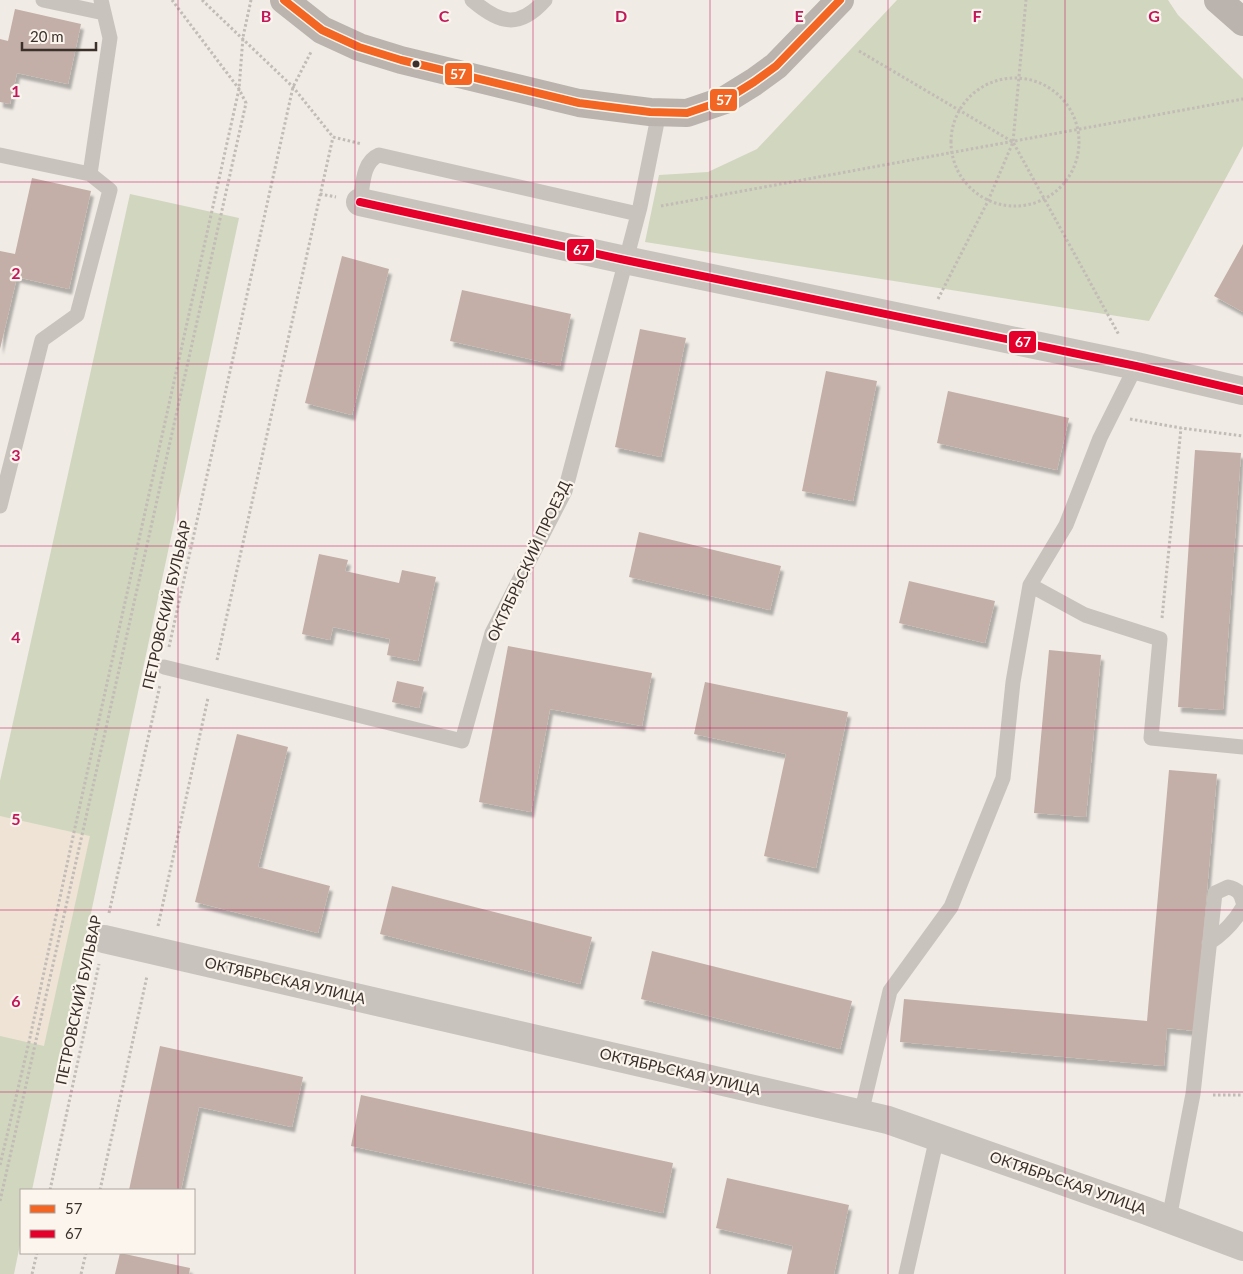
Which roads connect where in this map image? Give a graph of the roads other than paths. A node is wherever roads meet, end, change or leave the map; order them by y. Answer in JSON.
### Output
{"nodes":[{"id":1,"x":43,"y":0,"type":"edge"},
{"id":2,"x":284,"y":0,"type":"edge"},
{"id":3,"x":472,"y":0,"type":"edge"},
{"id":4,"x":545,"y":0,"type":"edge"},
{"id":5,"x":840,"y":0,"type":"edge"},
{"id":6,"x":1218,"y":0,"type":"edge"},
{"id":7,"x":103,"y":6,"type":"edge"},
{"id":8,"x":1243,"y":22,"type":"edge"},
{"id":9,"x":659,"y":112,"type":"junction"},
{"id":10,"x":0,"y":155,"type":"edge"},
{"id":11,"x":90,"y":174,"type":"junction"},
{"id":12,"x":360,"y":202,"type":"joint"},
{"id":13,"x":639,"y":210,"type":"junction"},
{"id":14,"x":625,"y":260,"type":"junction"},
{"id":15,"x":1136,"y":366,"type":"junction"},
{"id":16,"x":1243,"y":391,"type":"edge"},
{"id":17,"x":0,"y":506,"type":"edge"},
{"id":18,"x":1030,"y":584,"type":"junction"},
{"id":19,"x":164,"y":667,"type":"road end"},
{"id":20,"x":1243,"y":747,"type":"edge"},
{"id":21,"x":1243,"y":902,"type":"edge"},
{"id":22,"x":1243,"y":907,"type":"edge"},
{"id":23,"x":104,"y":939,"type":"road end"},
{"id":24,"x":1209,"y":943,"type":"junction"},
{"id":25,"x":861,"y":1114,"type":"junction"},
{"id":26,"x":937,"y":1137,"type":"junction"},
{"id":27,"x":1169,"y":1219,"type":"junction"},
{"id":28,"x":1243,"y":1247,"type":"edge"},
{"id":29,"x":906,"y":1274,"type":"edge"}],
"edges":[{"from":1,"to":7,"type":"lane"},
{"from":2,"to":9,"type":"street"},
{"from":3,"to":4,"type":"lane"},
{"from":5,"to":9,"type":"street"},
{"from":6,"to":8,"type":"street"},
{"from":7,"to":11,"type":"lane"},
{"from":9,"to":13,"type":"lane","name":"ОКТЯБРЬСКИЙ ПРОЕЗД"},
{"from":10,"to":11,"type":"lane"},
{"from":11,"to":17,"type":"lane"},
{"from":12,"to":13,"type":"lane"},
{"from":12,"to":14,"type":"street"},
{"from":13,"to":14,"type":"lane","name":"ОКТЯБРЬСКИЙ ПРОЕЗД"},
{"from":14,"to":15,"type":"street"},
{"from":14,"to":19,"type":"lane","name":"ОКТЯБРЬСКИЙ ПРОЕЗД"},
{"from":15,"to":16,"type":"street"},
{"from":15,"to":18,"type":"lane"},
{"from":18,"to":20,"type":"lane"},
{"from":18,"to":25,"type":"lane"},
{"from":21,"to":24,"type":"lane"},
{"from":22,"to":24,"type":"lane"},
{"from":23,"to":25,"type":"street","name":"ОКТЯБРЬСКАЯ УЛИЦА"},
{"from":24,"to":27,"type":"lane"},
{"from":25,"to":26,"type":"street","name":"ОКТЯБРЬСКАЯ УЛИЦА"},
{"from":26,"to":27,"type":"street","name":"ОКТЯБРЬСКАЯ УЛИЦА"},
{"from":26,"to":29,"type":"lane"},
{"from":27,"to":28,"type":"street","name":"ОКТЯБРЬСКАЯ УЛИЦА"}]}
